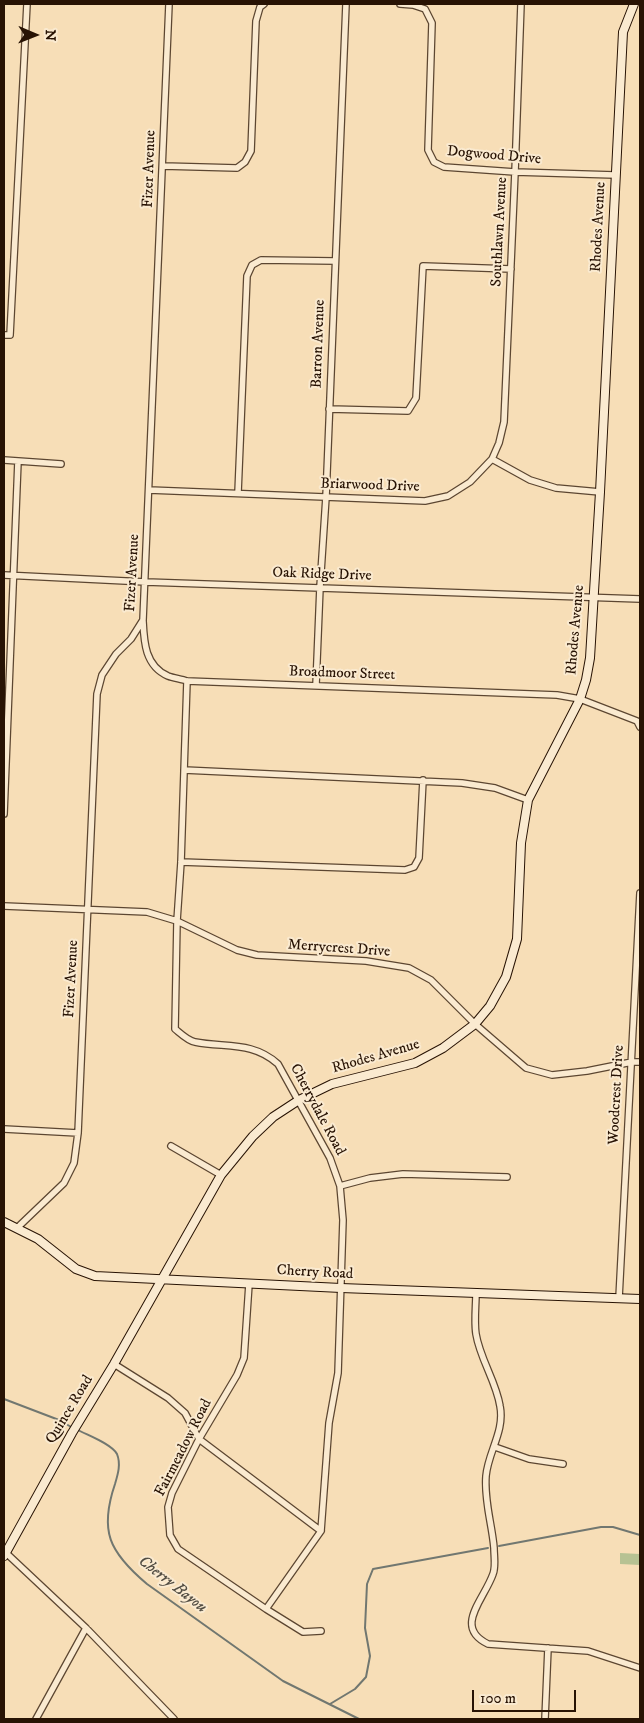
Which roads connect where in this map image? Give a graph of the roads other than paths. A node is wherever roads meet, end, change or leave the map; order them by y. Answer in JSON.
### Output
{"nodes":[{"id":1,"x":27,"y":4,"type":"edge"},
{"id":2,"x":169,"y":4,"type":"edge"},
{"id":3,"x":264,"y":4,"type":"edge"},
{"id":4,"x":346,"y":4,"type":"edge"},
{"id":5,"x":400,"y":4,"type":"edge"},
{"id":6,"x":521,"y":4,"type":"edge"},
{"id":7,"x":634,"y":4,"type":"edge"},
{"id":8,"x":162,"y":166,"type":"junction"},
{"id":9,"x":515,"y":172,"type":"junction"},
{"id":10,"x":615,"y":176,"type":"junction"},
{"id":11,"x":335,"y":261,"type":"junction"},
{"id":12,"x":511,"y":269,"type":"junction"},
{"id":13,"x":7,"y":335,"type":"edge"},
{"id":14,"x":329,"y":409,"type":"junction"},
{"id":15,"x":492,"y":459,"type":"junction"},
{"id":16,"x":4,"y":460,"type":"edge"},
{"id":17,"x":18,"y":461,"type":"junction"},
{"id":18,"x":61,"y":464,"type":"dead end"},
{"id":19,"x":149,"y":490,"type":"junction"},
{"id":20,"x":600,"y":492,"type":"junction"},
{"id":21,"x":238,"y":493,"type":"junction"},
{"id":22,"x":326,"y":498,"type":"junction"},
{"id":23,"x":4,"y":575,"type":"edge"},
{"id":24,"x":14,"y":575,"type":"junction"},
{"id":25,"x":146,"y":582,"type":"junction"},
{"id":26,"x":320,"y":587,"type":"junction"},
{"id":27,"x":593,"y":598,"type":"junction"},
{"id":28,"x":640,"y":599,"type":"edge"},
{"id":29,"x":143,"y":620,"type":"junction"},
{"id":30,"x":187,"y":680,"type":"junction"},
{"id":31,"x":316,"y":685,"type":"junction"},
{"id":32,"x":580,"y":698,"type":"junction"},
{"id":33,"x":640,"y":727,"type":"edge"},
{"id":34,"x":184,"y":770,"type":"junction"},
{"id":35,"x":423,"y":780,"type":"junction"},
{"id":36,"x":528,"y":800,"type":"junction"},
{"id":37,"x":4,"y":814,"type":"edge"},
{"id":38,"x":180,"y":862,"type":"junction"},
{"id":39,"x":640,"y":893,"type":"edge"},
{"id":40,"x":4,"y":906,"type":"edge"},
{"id":41,"x":88,"y":909,"type":"junction"},
{"id":42,"x":176,"y":921,"type":"junction"},
{"id":43,"x":475,"y":1024,"type":"junction"},
{"id":44,"x":632,"y":1062,"type":"junction"},
{"id":45,"x":640,"y":1062,"type":"edge"},
{"id":46,"x":299,"y":1100,"type":"junction"},
{"id":47,"x":4,"y":1129,"type":"edge"},
{"id":48,"x":78,"y":1133,"type":"junction"},
{"id":49,"x":171,"y":1146,"type":"dead end"},
{"id":50,"x":221,"y":1175,"type":"junction"},
{"id":51,"x":508,"y":1177,"type":"dead end"},
{"id":52,"x":340,"y":1186,"type":"junction"},
{"id":53,"x":4,"y":1222,"type":"edge"},
{"id":54,"x":17,"y":1228,"type":"junction"},
{"id":55,"x":162,"y":1279,"type":"junction"},
{"id":56,"x":249,"y":1284,"type":"junction"},
{"id":57,"x":342,"y":1288,"type":"junction"},
{"id":58,"x":476,"y":1292,"type":"junction"},
{"id":59,"x":619,"y":1298,"type":"junction"},
{"id":60,"x":640,"y":1299,"type":"edge"},
{"id":61,"x":114,"y":1364,"type":"junction"},
{"id":62,"x":199,"y":1439,"type":"junction"},
{"id":63,"x":494,"y":1447,"type":"junction"},
{"id":64,"x":563,"y":1464,"type":"dead end"},
{"id":65,"x":321,"y":1531,"type":"junction"},
{"id":66,"x":4,"y":1553,"type":"edge"},
{"id":67,"x":266,"y":1610,"type":"junction"},
{"id":68,"x":86,"y":1628,"type":"junction"},
{"id":69,"x":321,"y":1631,"type":"dead end"},
{"id":70,"x":548,"y":1648,"type":"junction"},
{"id":71,"x":640,"y":1668,"type":"edge"},
{"id":72,"x":36,"y":1719,"type":"edge"},
{"id":73,"x":174,"y":1719,"type":"edge"},
{"id":74,"x":545,"y":1719,"type":"edge"}],
"edges":[{"from":1,"to":13,"type":"street"},
{"from":2,"to":8,"type":"street","name":"Fizer Avenue"},
{"from":3,"to":8,"type":"street"},
{"from":4,"to":11,"type":"street","name":"Barron Avenue"},
{"from":5,"to":9,"type":"street","name":"Dogwood Drive"},
{"from":6,"to":9,"type":"street","name":"Southlawn Avenue"},
{"from":7,"to":10,"type":"main road","name":"Rhodes Avenue"},
{"from":8,"to":19,"type":"street","name":"Fizer Avenue"},
{"from":9,"to":10,"type":"street","name":"Dogwood Drive"},
{"from":9,"to":12,"type":"street","name":"Southlawn Avenue"},
{"from":10,"to":20,"type":"main road","name":"Rhodes Avenue"},
{"from":11,"to":14,"type":"street","name":"Barron Avenue"},
{"from":11,"to":21,"type":"street"},
{"from":12,"to":14,"type":"street"},
{"from":12,"to":15,"type":"street","name":"Southlawn Avenue"},
{"from":14,"to":22,"type":"street","name":"Barron Avenue"},
{"from":15,"to":20,"type":"street"},
{"from":15,"to":22,"type":"street","name":"Briarwood Drive"},
{"from":16,"to":17,"type":"street"},
{"from":17,"to":18,"type":"street"},
{"from":17,"to":24,"type":"street"},
{"from":19,"to":21,"type":"street","name":"Briarwood Drive"},
{"from":19,"to":25,"type":"street","name":"Fizer Avenue"},
{"from":20,"to":27,"type":"main road","name":"Rhodes Avenue"},
{"from":21,"to":22,"type":"street","name":"Briarwood Drive"},
{"from":22,"to":26,"type":"street","name":"Barron Avenue"},
{"from":23,"to":24,"type":"street","name":"Oak Ridge Drive"},
{"from":24,"to":25,"type":"street","name":"Oak Ridge Drive"},
{"from":24,"to":37,"type":"street"},
{"from":25,"to":26,"type":"street","name":"Oak Ridge Drive"},
{"from":25,"to":29,"type":"street","name":"Fizer Avenue"},
{"from":26,"to":27,"type":"street","name":"Oak Ridge Drive"},
{"from":26,"to":31,"type":"street","name":"Barron Avenue"},
{"from":27,"to":28,"type":"street","name":"Oak Ridge Drive"},
{"from":27,"to":32,"type":"main road","name":"Rhodes Avenue"},
{"from":29,"to":30,"type":"street","name":"Broadmoor Street"},
{"from":29,"to":41,"type":"street","name":"Fizer Avenue"},
{"from":30,"to":31,"type":"street","name":"Broadmoor Street"},
{"from":30,"to":34,"type":"street","name":"Cherrydale Road"},
{"from":31,"to":32,"type":"street","name":"Broadmoor Street"},
{"from":32,"to":33,"type":"street"},
{"from":32,"to":36,"type":"main road","name":"Rhodes Avenue"},
{"from":34,"to":35,"type":"street"},
{"from":34,"to":38,"type":"street","name":"Cherrydale Road"},
{"from":35,"to":36,"type":"street"},
{"from":35,"to":38,"type":"street"},
{"from":36,"to":43,"type":"main road","name":"Rhodes Avenue"},
{"from":38,"to":42,"type":"street","name":"Cherrydale Road"},
{"from":39,"to":44,"type":"street","name":"Woodcrest Drive"},
{"from":40,"to":41,"type":"street","name":"Merrycrest Drive"},
{"from":41,"to":42,"type":"street","name":"Merrycrest Drive"},
{"from":41,"to":48,"type":"street","name":"Fizer Avenue"},
{"from":42,"to":43,"type":"street","name":"Merrycrest Drive"},
{"from":42,"to":46,"type":"street","name":"Cherrydale Road"},
{"from":43,"to":44,"type":"street","name":"Merrycrest Drive"},
{"from":43,"to":46,"type":"main road","name":"Rhodes Avenue"},
{"from":44,"to":45,"type":"street","name":"Merrycrest Drive"},
{"from":44,"to":59,"type":"street","name":"Woodcrest Drive"},
{"from":46,"to":50,"type":"main road","name":"Rhodes Avenue"},
{"from":46,"to":52,"type":"street","name":"Cherrydale Road"},
{"from":47,"to":48,"type":"street"},
{"from":48,"to":54,"type":"street","name":"Fizer Avenue"},
{"from":49,"to":50,"type":"street"},
{"from":50,"to":55,"type":"main road","name":"Rhodes Avenue"},
{"from":51,"to":52,"type":"street"},
{"from":52,"to":57,"type":"street","name":"Cherrydale Road"},
{"from":53,"to":54,"type":"main road","name":"Cherry Road"},
{"from":54,"to":55,"type":"main road","name":"Cherry Road"},
{"from":55,"to":56,"type":"main road","name":"Cherry Road"},
{"from":55,"to":61,"type":"main road","name":"Quince Road"},
{"from":56,"to":57,"type":"main road","name":"Cherry Road"},
{"from":56,"to":62,"type":"street","name":"Fairmeadow Road"},
{"from":57,"to":58,"type":"main road","name":"Cherry Road"},
{"from":57,"to":65,"type":"street","name":"Cherrydale Road"},
{"from":58,"to":59,"type":"main road","name":"Cherry Road"},
{"from":58,"to":63,"type":"street"},
{"from":59,"to":60,"type":"main road","name":"Cherry Road"},
{"from":61,"to":62,"type":"street"},
{"from":61,"to":66,"type":"main road","name":"Quince Road"},
{"from":62,"to":65,"type":"street"},
{"from":62,"to":67,"type":"street","name":"Fairmeadow Road"},
{"from":63,"to":64,"type":"street"},
{"from":63,"to":70,"type":"street"},
{"from":65,"to":67,"type":"street"},
{"from":66,"to":68,"type":"street"},
{"from":67,"to":69,"type":"street","name":"Fairmeadow Road"},
{"from":68,"to":72,"type":"street"},
{"from":68,"to":73,"type":"street"},
{"from":70,"to":71,"type":"street"},
{"from":70,"to":74,"type":"street"}]}
